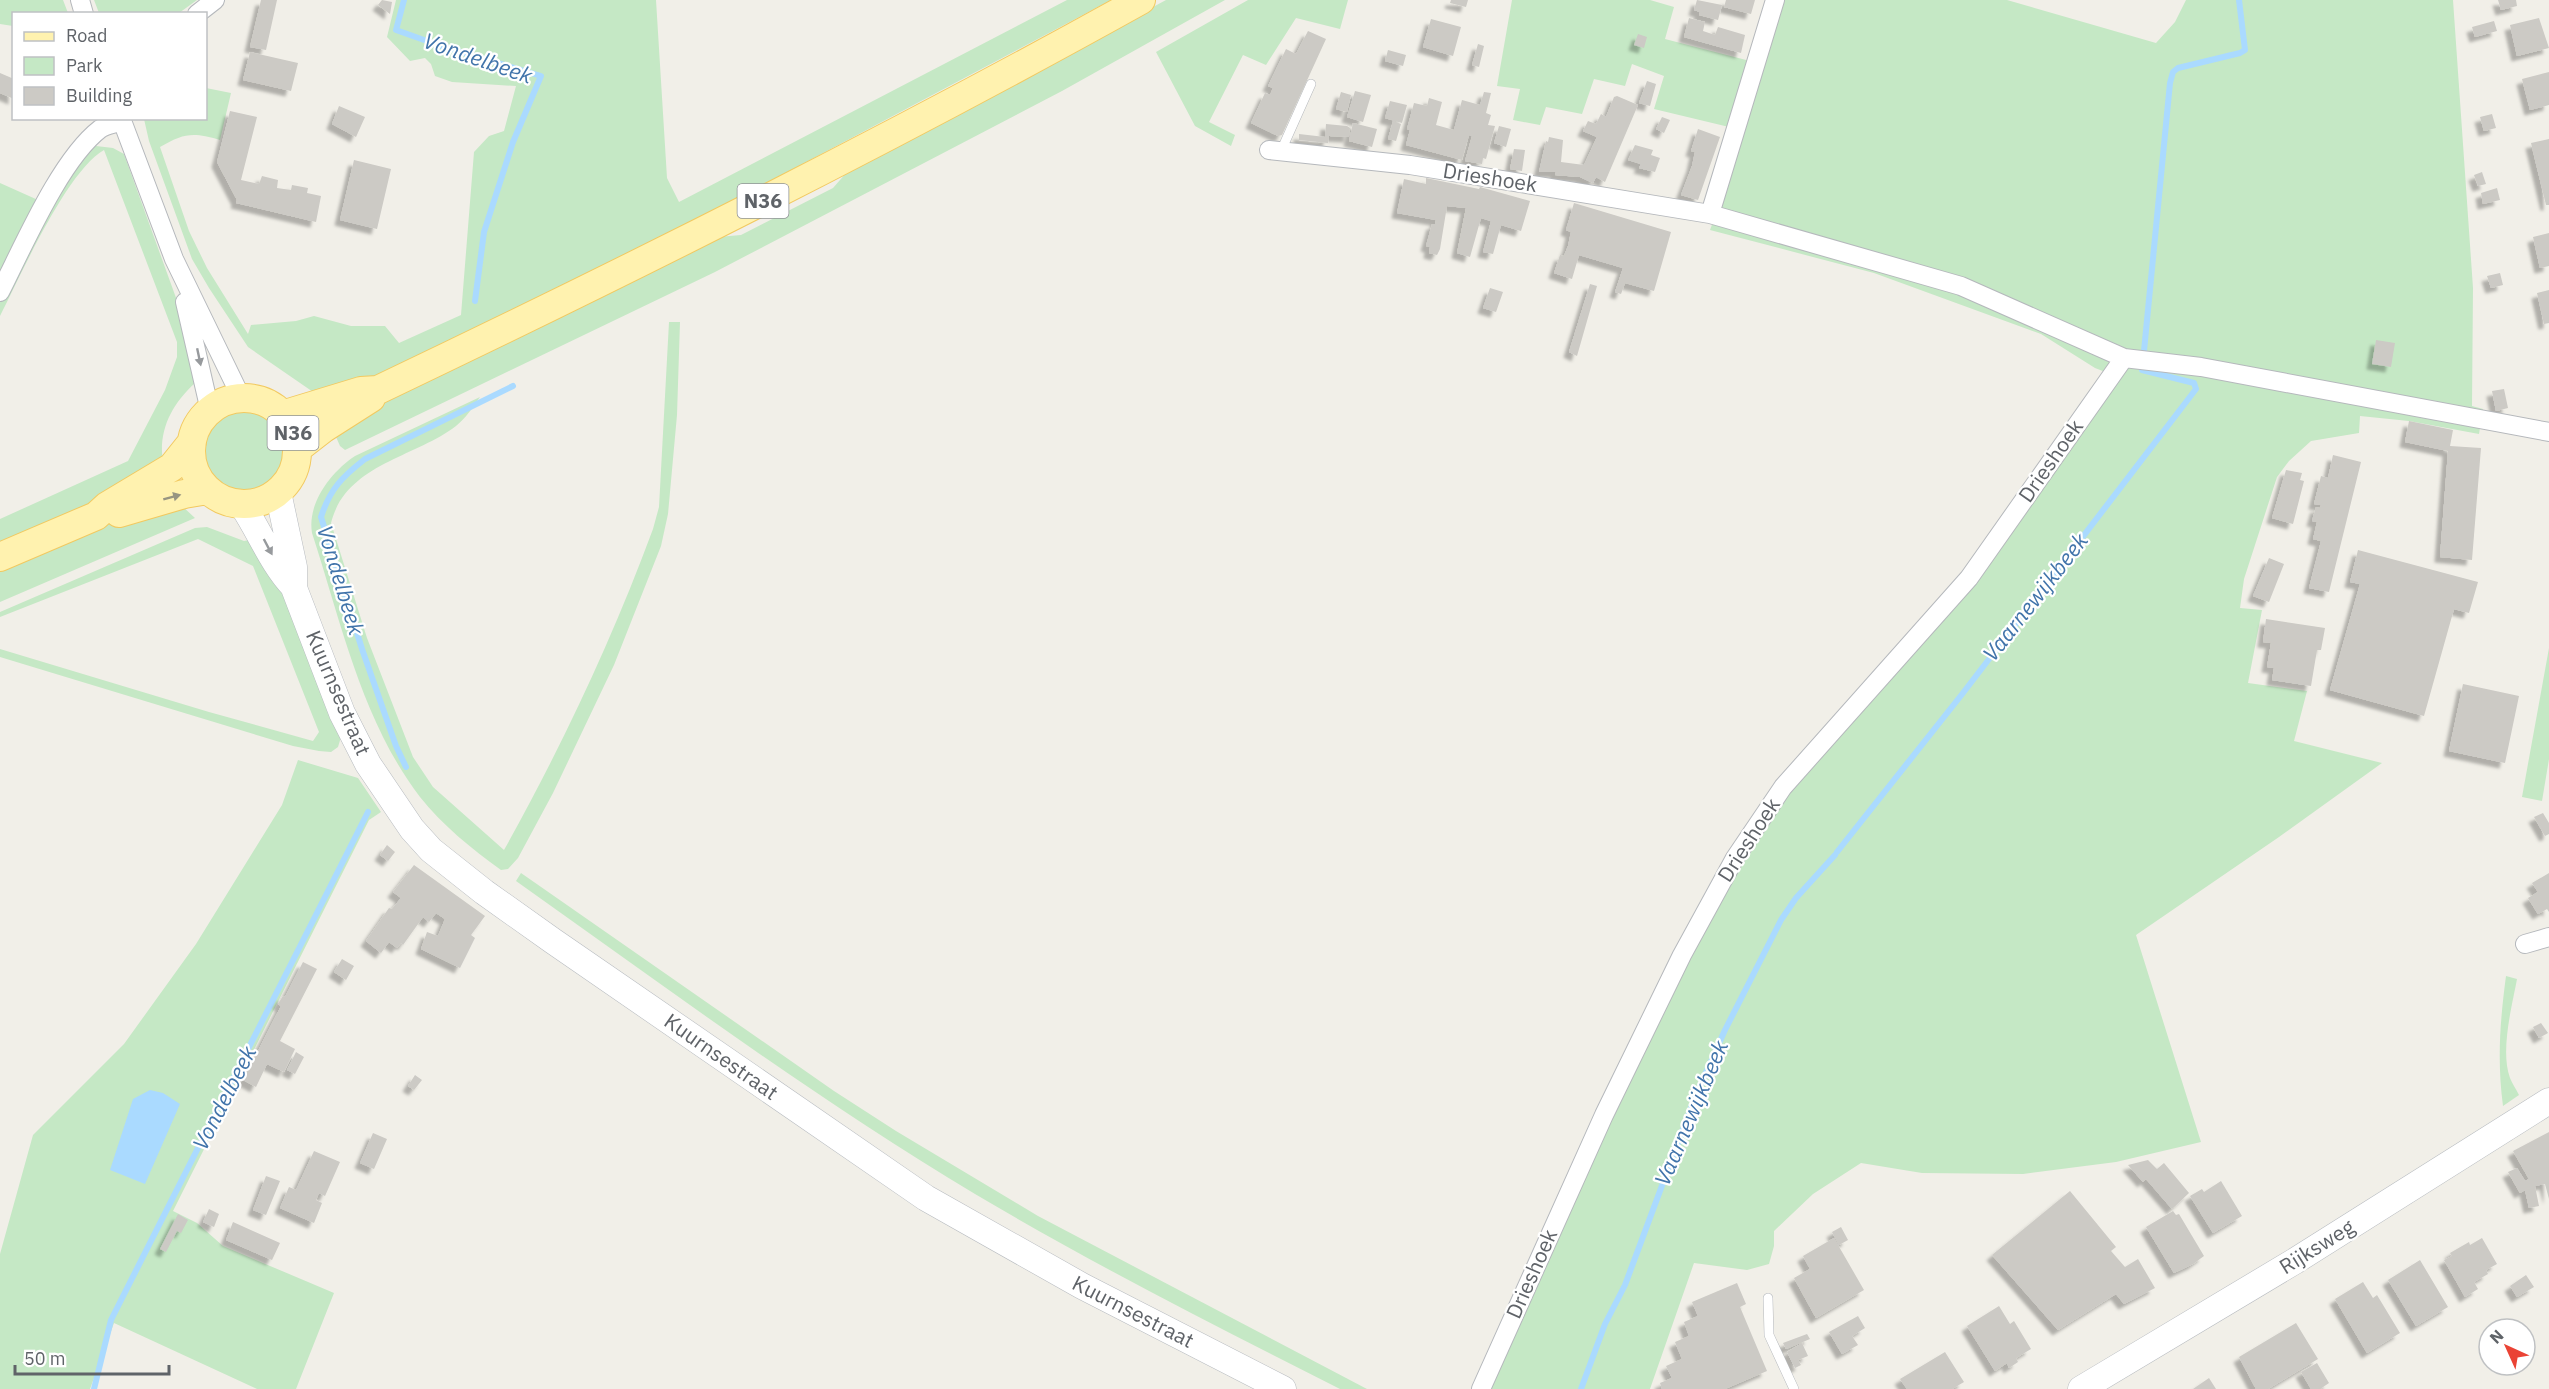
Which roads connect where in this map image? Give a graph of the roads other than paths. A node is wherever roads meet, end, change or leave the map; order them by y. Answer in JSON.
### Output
{"nodes":[{"id":1,"x":215,"y":0,"type":"edge"},
{"id":2,"x":1141,"y":0,"type":"edge"},
{"id":3,"x":1775,"y":0,"type":"edge"},
{"id":4,"x":200,"y":12,"type":"edge"},
{"id":5,"x":1311,"y":84,"type":"dead end"},
{"id":6,"x":122,"y":120,"type":"edge"},
{"id":7,"x":1275,"y":151,"type":"joint"},
{"id":8,"x":1710,"y":214,"type":"junction"},
{"id":9,"x":174,"y":259,"type":"junction"},
{"id":10,"x":0,"y":292,"type":"edge"},
{"id":11,"x":2124,"y":358,"type":"junction"},
{"id":12,"x":378,"y":390,"type":"junction"},
{"id":13,"x":242,"y":399,"type":"junction"},
{"id":14,"x":210,"y":411,"type":"junction"},
{"id":15,"x":282,"y":415,"type":"junction"},
{"id":16,"x":2549,"y":432,"type":"edge"},
{"id":17,"x":192,"y":442,"type":"junction"},
{"id":18,"x":297,"y":449,"type":"junction"},
{"id":19,"x":208,"y":490,"type":"junction"},
{"id":20,"x":278,"y":492,"type":"junction"},
{"id":21,"x":242,"y":505,"type":"junction"},
{"id":22,"x":96,"y":516,"type":"junction"},
{"id":23,"x":0,"y":557,"type":"edge"},
{"id":24,"x":294,"y":588,"type":"junction"},
{"id":25,"x":2549,"y":937,"type":"edge"},
{"id":26,"x":2525,"y":944,"type":"dead end"},
{"id":27,"x":2549,"y":1101,"type":"edge"},
{"id":28,"x":1768,"y":1298,"type":"dead end"},
{"id":29,"x":1283,"y":1389,"type":"edge"},
{"id":30,"x":1481,"y":1389,"type":"edge"},
{"id":31,"x":1794,"y":1389,"type":"edge"},
{"id":32,"x":2081,"y":1389,"type":"edge"}],
"edges":[{"from":1,"to":4,"type":"street"},
{"from":2,"to":12,"type":"main road","number":"N36"},
{"from":3,"to":8,"type":"street"},
{"from":5,"to":7,"type":"lane"},
{"from":6,"to":9,"type":"street"},
{"from":6,"to":10,"type":"street"},
{"from":7,"to":8,"type":"street","name":"Drieshoek"},
{"from":8,"to":11,"type":"street","name":"Drieshoek"},
{"from":9,"to":13,"type":"street"},
{"from":9,"to":14,"type":"street","one_way":true},
{"from":11,"to":16,"type":"street","name":"Drieshoek"},
{"from":11,"to":30,"type":"street","name":"Drieshoek"},
{"from":12,"to":15,"type":"main road","number":"N36"},
{"from":12,"to":18,"type":"main road","number":"N36"},
{"from":13,"to":14,"type":"main road","number":"N36"},
{"from":13,"to":15,"type":"main road","number":"N36"},
{"from":14,"to":17,"type":"main road"},
{"from":15,"to":18,"type":"main road","number":"N36"},
{"from":17,"to":19,"type":"main road"},
{"from":17,"to":22,"type":"main road"},
{"from":18,"to":20,"type":"main road","number":"N36"},
{"from":19,"to":21,"type":"main road"},
{"from":22,"to":19,"type":"main road","one_way":true},
{"from":20,"to":21,"type":"main road"},
{"from":20,"to":24,"type":"street","name":"Kuurnsestraat"},
{"from":21,"to":24,"type":"street","name":"Kuurnsestraat","one_way":true},
{"from":22,"to":23,"type":"main road"},
{"from":24,"to":29,"type":"street","name":"Kuurnsestraat"},
{"from":25,"to":26,"type":"street"},
{"from":27,"to":32,"type":"street","name":"Rijksweg"},
{"from":28,"to":31,"type":"lane"}]}
